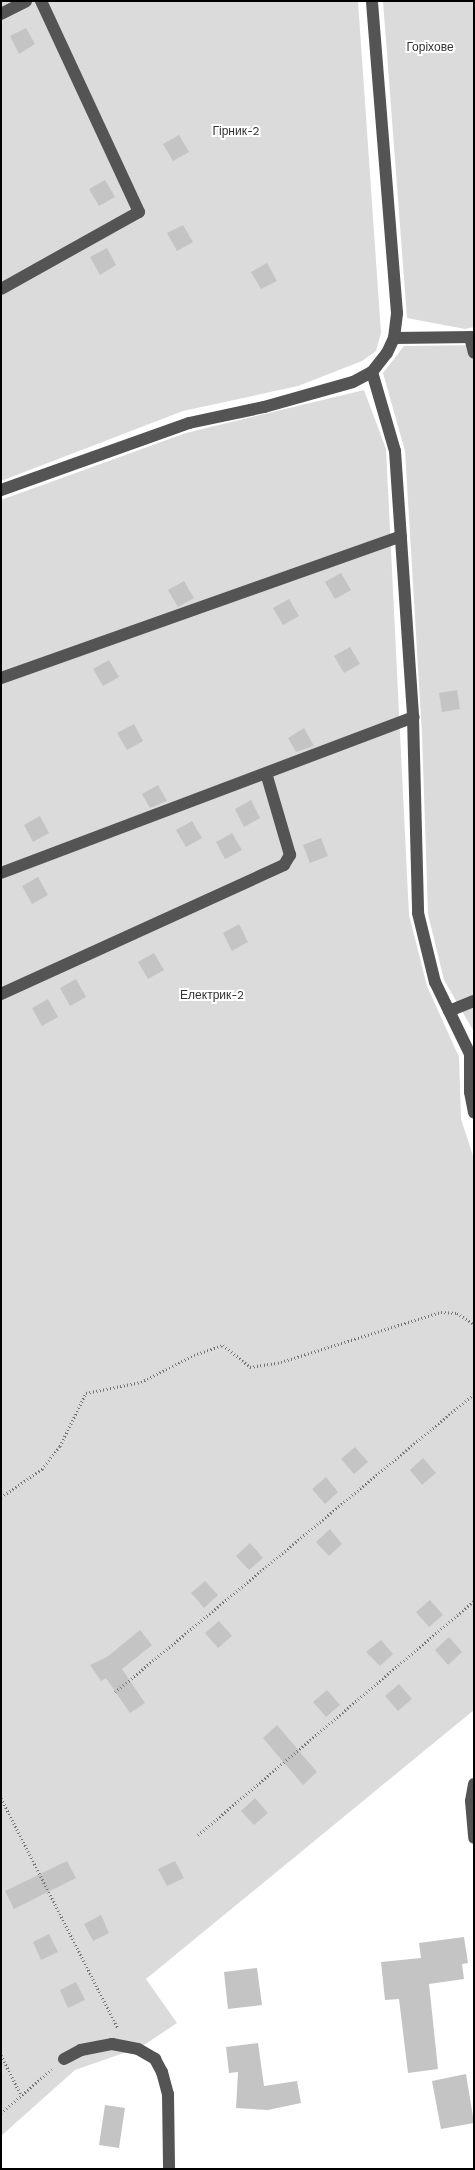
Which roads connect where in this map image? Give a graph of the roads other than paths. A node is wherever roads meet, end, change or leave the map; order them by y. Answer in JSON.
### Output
{"nodes":[{"id":1,"x":26,"y":1,"type":"edge"},
{"id":2,"x":41,"y":1,"type":"edge"},
{"id":3,"x":372,"y":1,"type":"edge"},
{"id":4,"x":1,"y":14,"type":"edge"},
{"id":5,"x":1,"y":289,"type":"edge"},
{"id":6,"x":472,"y":337,"type":"edge"},
{"id":7,"x":394,"y":338,"type":"junction"},
{"id":8,"x":474,"y":353,"type":"edge"},
{"id":9,"x":372,"y":372,"type":"junction"},
{"id":10,"x":1,"y":490,"type":"edge"},
{"id":11,"x":401,"y":536,"type":"junction"},
{"id":12,"x":1,"y":678,"type":"edge"},
{"id":13,"x":414,"y":717,"type":"junction"},
{"id":14,"x":266,"y":773,"type":"junction"},
{"id":15,"x":1,"y":873,"type":"edge"},
{"id":16,"x":1,"y":994,"type":"edge"},
{"id":17,"x":474,"y":1001,"type":"edge"},
{"id":18,"x":449,"y":1011,"type":"junction"},
{"id":19,"x":474,"y":1113,"type":"edge"},
{"id":20,"x":474,"y":1784,"type":"edge"},
{"id":21,"x":473,"y":1834,"type":"edge"},
{"id":22,"x":64,"y":2059,"type":"road end"},
{"id":23,"x":169,"y":2169,"type":"edge"}],
"edges":[{"from":1,"to":4,"type":"street"},
{"from":2,"to":5,"type":"street"},
{"from":3,"to":7,"type":"street"},
{"from":6,"to":7,"type":"street"},
{"from":6,"to":8,"type":"street"},
{"from":7,"to":9,"type":"street"},
{"from":9,"to":10,"type":"street"},
{"from":9,"to":11,"type":"street"},
{"from":11,"to":12,"type":"street"},
{"from":11,"to":13,"type":"street"},
{"from":13,"to":14,"type":"street"},
{"from":13,"to":18,"type":"street"},
{"from":14,"to":15,"type":"street"},
{"from":14,"to":16,"type":"street"},
{"from":17,"to":18,"type":"street"},
{"from":18,"to":19,"type":"street"},
{"from":20,"to":21,"type":"street"},
{"from":22,"to":23,"type":"street"}]}
